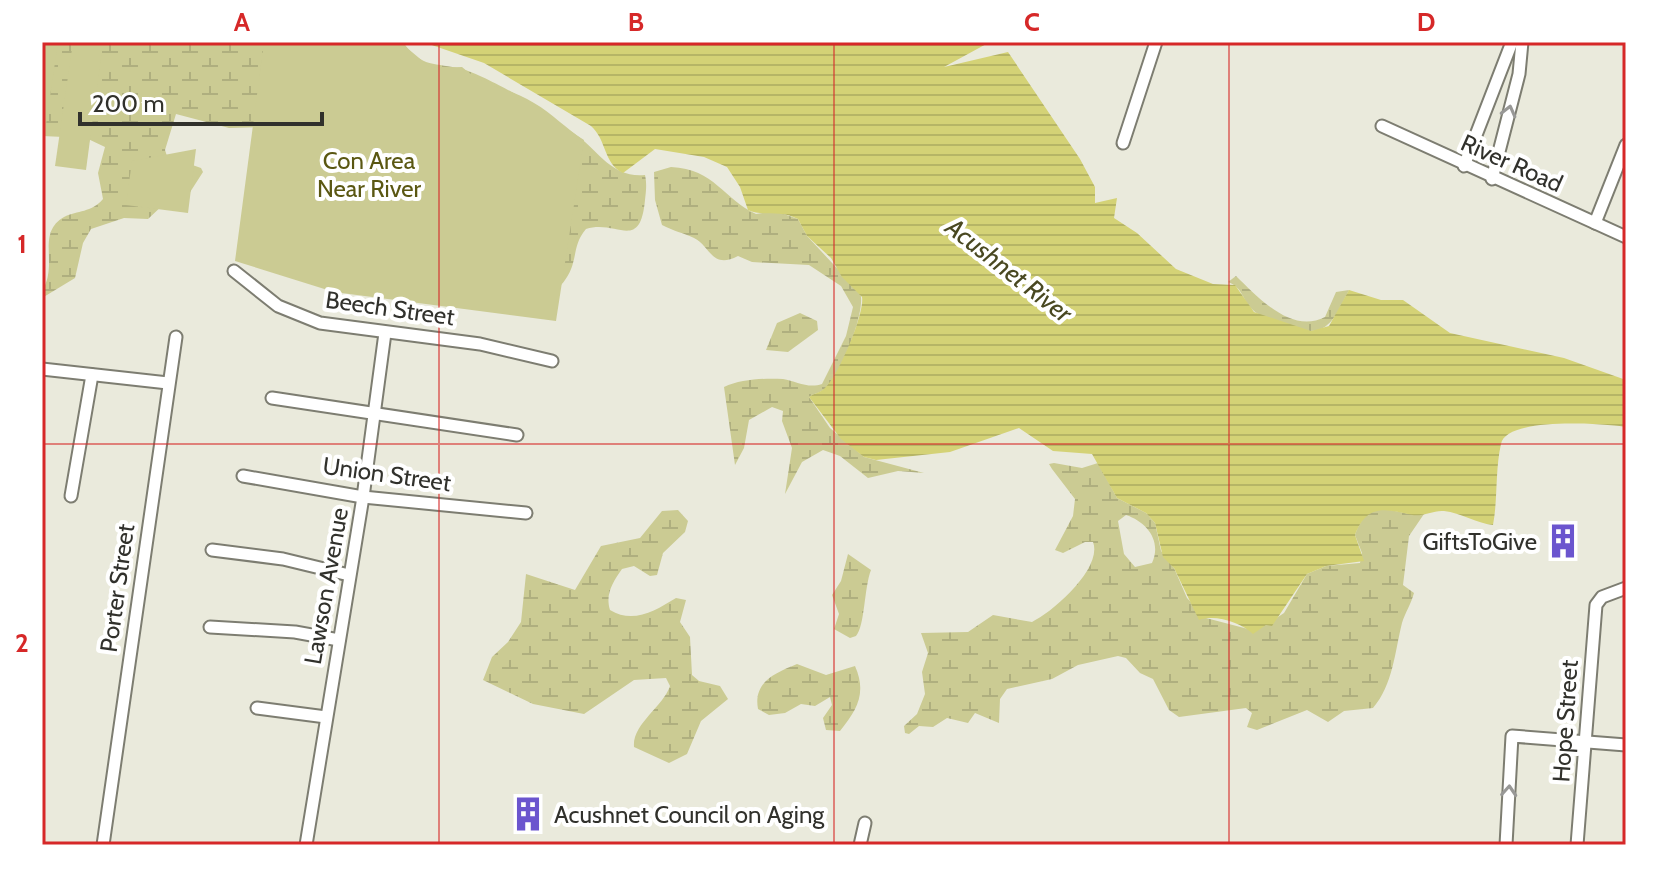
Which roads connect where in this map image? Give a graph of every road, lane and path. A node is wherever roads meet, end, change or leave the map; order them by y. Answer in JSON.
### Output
{"nodes":[{"id":1,"x":1156,"y":42,"type":"edge"},
{"id":2,"x":1512,"y":42,"type":"edge"},
{"id":3,"x":1522,"y":42,"type":"edge"},
{"id":4,"x":1382,"y":126,"type":"dead end"},
{"id":5,"x":1123,"y":143,"type":"dead end"},
{"id":6,"x":1626,"y":145,"type":"edge"},
{"id":7,"x":1464,"y":166,"type":"junction"},
{"id":8,"x":1492,"y":179,"type":"junction"},
{"id":9,"x":1595,"y":223,"type":"junction"},
{"id":10,"x":1626,"y":237,"type":"edge"},
{"id":11,"x":234,"y":271,"type":"dead end"},
{"id":12,"x":385,"y":333,"type":"junction"},
{"id":13,"x":176,"y":337,"type":"dead end"},
{"id":14,"x":552,"y":361,"type":"dead end"},
{"id":15,"x":42,"y":369,"type":"edge"},
{"id":16,"x":92,"y":375,"type":"junction"},
{"id":17,"x":168,"y":383,"type":"junction"},
{"id":18,"x":272,"y":398,"type":"dead end"},
{"id":19,"x":375,"y":416,"type":"junction"},
{"id":20,"x":517,"y":435,"type":"dead end"},
{"id":21,"x":243,"y":476,"type":"dead end"},
{"id":22,"x":71,"y":496,"type":"dead end"},
{"id":23,"x":363,"y":497,"type":"junction"},
{"id":24,"x":526,"y":513,"type":"dead end"},
{"id":25,"x":212,"y":550,"type":"dead end"},
{"id":26,"x":349,"y":575,"type":"junction"},
{"id":27,"x":1626,"y":588,"type":"edge"},
{"id":28,"x":210,"y":627,"type":"dead end"},
{"id":29,"x":339,"y":640,"type":"junction"},
{"id":30,"x":257,"y":708,"type":"dead end"},
{"id":31,"x":326,"y":717,"type":"junction"},
{"id":32,"x":1585,"y":741,"type":"junction"},
{"id":33,"x":1626,"y":745,"type":"edge"},
{"id":34,"x":865,"y":823,"type":"dead end"},
{"id":35,"x":103,"y":845,"type":"edge"},
{"id":36,"x":306,"y":845,"type":"edge"},
{"id":37,"x":860,"y":845,"type":"edge"},
{"id":38,"x":1506,"y":845,"type":"edge"},
{"id":39,"x":1577,"y":845,"type":"edge"}],
"edges":[{"from":1,"to":5,"type":"street"},
{"from":2,"to":7,"type":"street"},
{"from":8,"to":3,"type":"street","one_way":true},
{"from":4,"to":7,"type":"street","name":"River Road"},
{"from":6,"to":9,"type":"street"},
{"from":7,"to":8,"type":"street","name":"River Road"},
{"from":8,"to":9,"type":"street","name":"River Road"},
{"from":9,"to":10,"type":"street","name":"River Road"},
{"from":11,"to":12,"type":"street","name":"Beech Street"},
{"from":12,"to":14,"type":"street","name":"Beech Street"},
{"from":12,"to":19,"type":"street","name":"Lawson Avenue"},
{"from":13,"to":17,"type":"street","name":"Porter Street"},
{"from":15,"to":16,"type":"street"},
{"from":16,"to":17,"type":"street"},
{"from":16,"to":22,"type":"street"},
{"from":17,"to":35,"type":"street","name":"Porter Street"},
{"from":18,"to":19,"type":"street"},
{"from":19,"to":20,"type":"street"},
{"from":19,"to":23,"type":"street","name":"Lawson Avenue"},
{"from":21,"to":23,"type":"street","name":"Union Street"},
{"from":23,"to":24,"type":"street","name":"Union Street"},
{"from":23,"to":26,"type":"street","name":"Lawson Avenue"},
{"from":25,"to":26,"type":"street"},
{"from":26,"to":29,"type":"street","name":"Lawson Avenue"},
{"from":27,"to":32,"type":"street","name":"Hope Street"},
{"from":28,"to":29,"type":"street"},
{"from":29,"to":31,"type":"street","name":"Lawson Avenue"},
{"from":30,"to":31,"type":"street"},
{"from":31,"to":36,"type":"street","name":"Lawson Avenue"},
{"from":32,"to":33,"type":"street"},
{"from":38,"to":32,"type":"street","one_way":true},
{"from":32,"to":39,"type":"street","name":"Hope Street"},
{"from":34,"to":37,"type":"street"}]}
